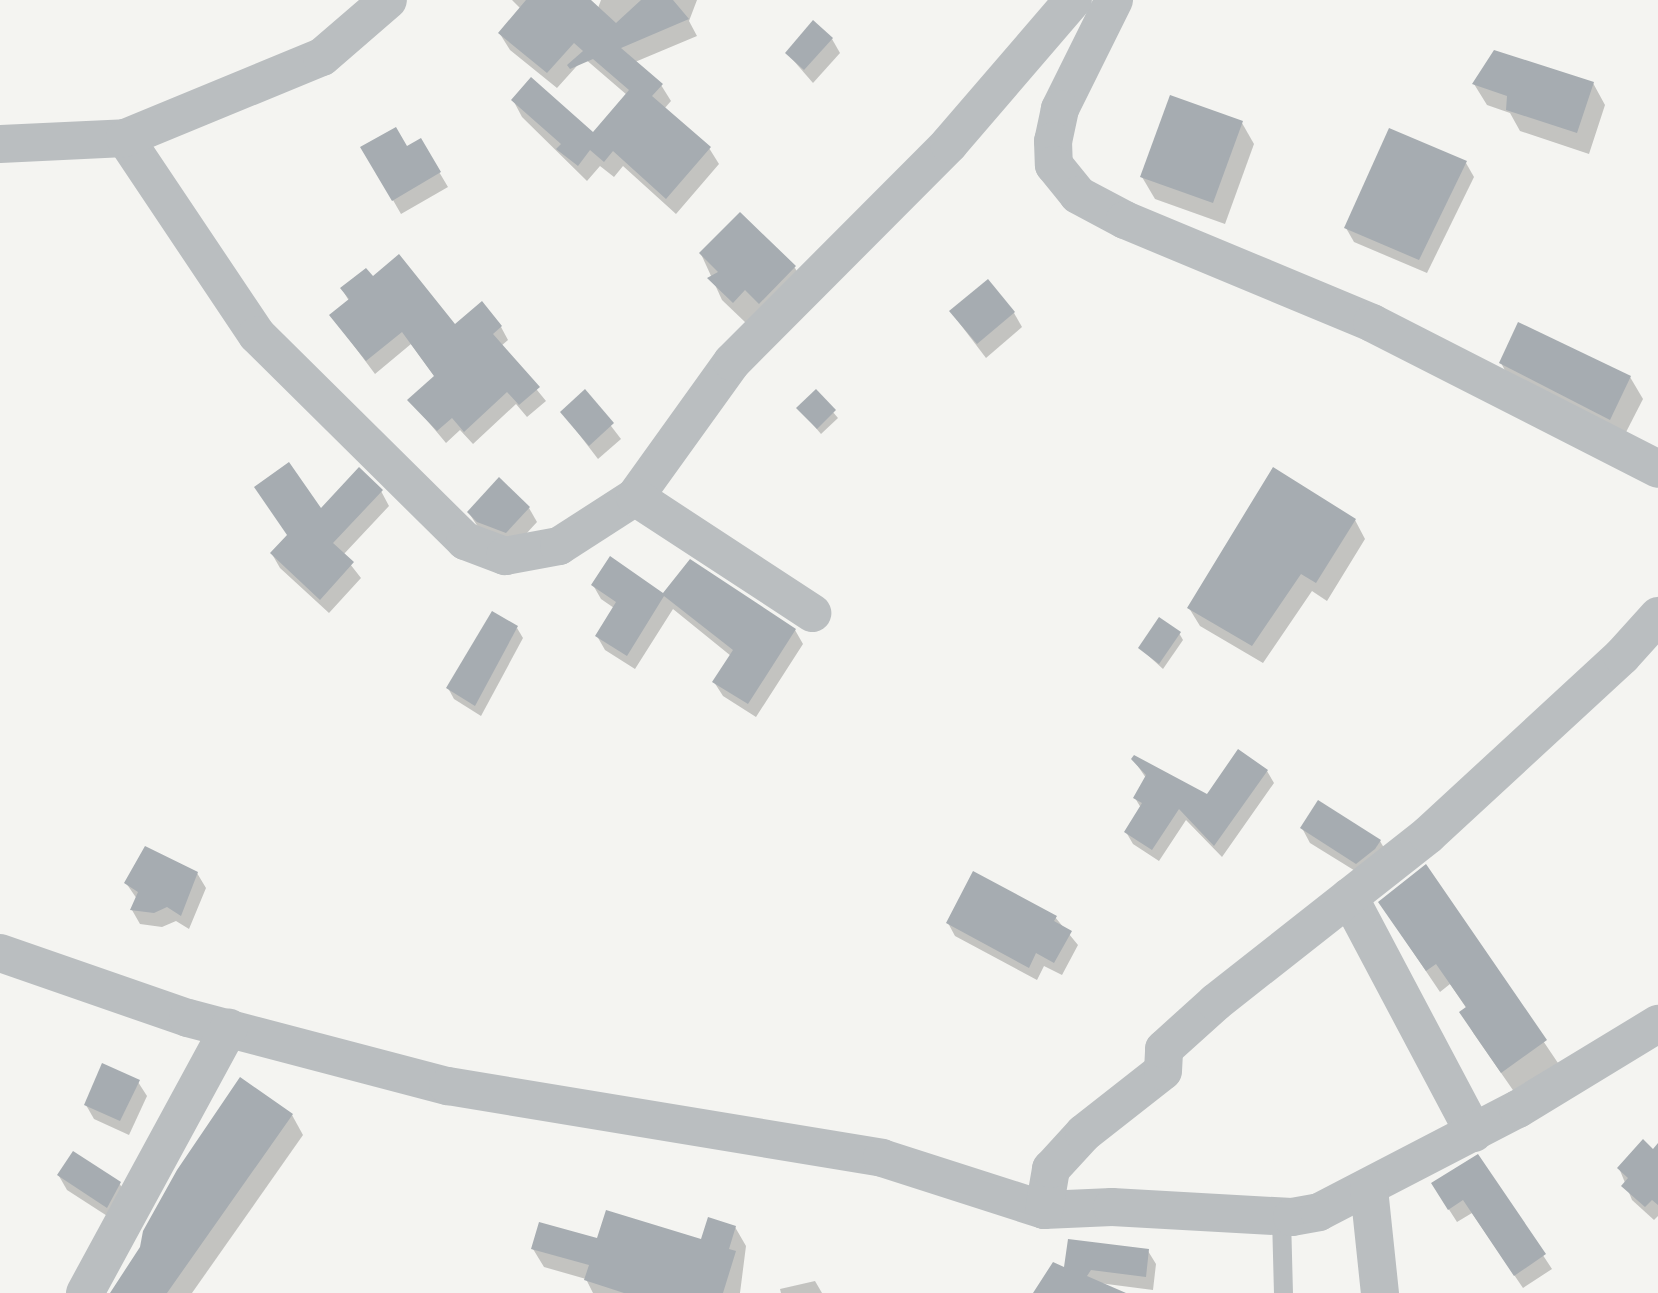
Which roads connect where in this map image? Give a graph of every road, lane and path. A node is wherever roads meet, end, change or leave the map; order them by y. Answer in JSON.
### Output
{"nodes":[{"id":1,"x":388,"y":0,"type":"edge"},
{"id":2,"x":1073,"y":0,"type":"edge"},
{"id":3,"x":1114,"y":0,"type":"edge"},
{"id":4,"x":125,"y":138,"type":"junction"},
{"id":5,"x":0,"y":144,"type":"edge"},
{"id":6,"x":1658,"y":469,"type":"edge"},
{"id":7,"x":635,"y":497,"type":"junction"},
{"id":8,"x":812,"y":613,"type":"dead end"},
{"id":9,"x":1658,"y":616,"type":"edge"},
{"id":10,"x":1349,"y":897,"type":"junction"},
{"id":11,"x":0,"y":953,"type":"edge"},
{"id":12,"x":1658,"y":1024,"type":"edge"},
{"id":13,"x":229,"y":1028,"type":"junction"},
{"id":14,"x":1474,"y":1133,"type":"junction"},
{"id":15,"x":1369,"y":1189,"type":"junction"},
{"id":16,"x":1044,"y":1210,"type":"junction"},
{"id":17,"x":1281,"y":1217,"type":"junction"},
{"id":18,"x":85,"y":1293,"type":"edge"},
{"id":19,"x":1283,"y":1293,"type":"edge"},
{"id":20,"x":1380,"y":1293,"type":"edge"}],
"edges":[{"from":1,"to":4,"type":"street"},
{"from":2,"to":7,"type":"street"},
{"from":3,"to":6,"type":"street"},
{"from":4,"to":5,"type":"street"},
{"from":4,"to":7,"type":"street"},
{"from":7,"to":8,"type":"street"},
{"from":9,"to":10,"type":"street"},
{"from":10,"to":14,"type":"street"},
{"from":10,"to":16,"type":"street"},
{"from":11,"to":13,"type":"street"},
{"from":12,"to":14,"type":"street"},
{"from":13,"to":16,"type":"street"},
{"from":13,"to":18,"type":"street"},
{"from":14,"to":15,"type":"street"},
{"from":15,"to":17,"type":"street"},
{"from":15,"to":20,"type":"street"},
{"from":16,"to":17,"type":"street"},
{"from":17,"to":19,"type":"lane"}]}
